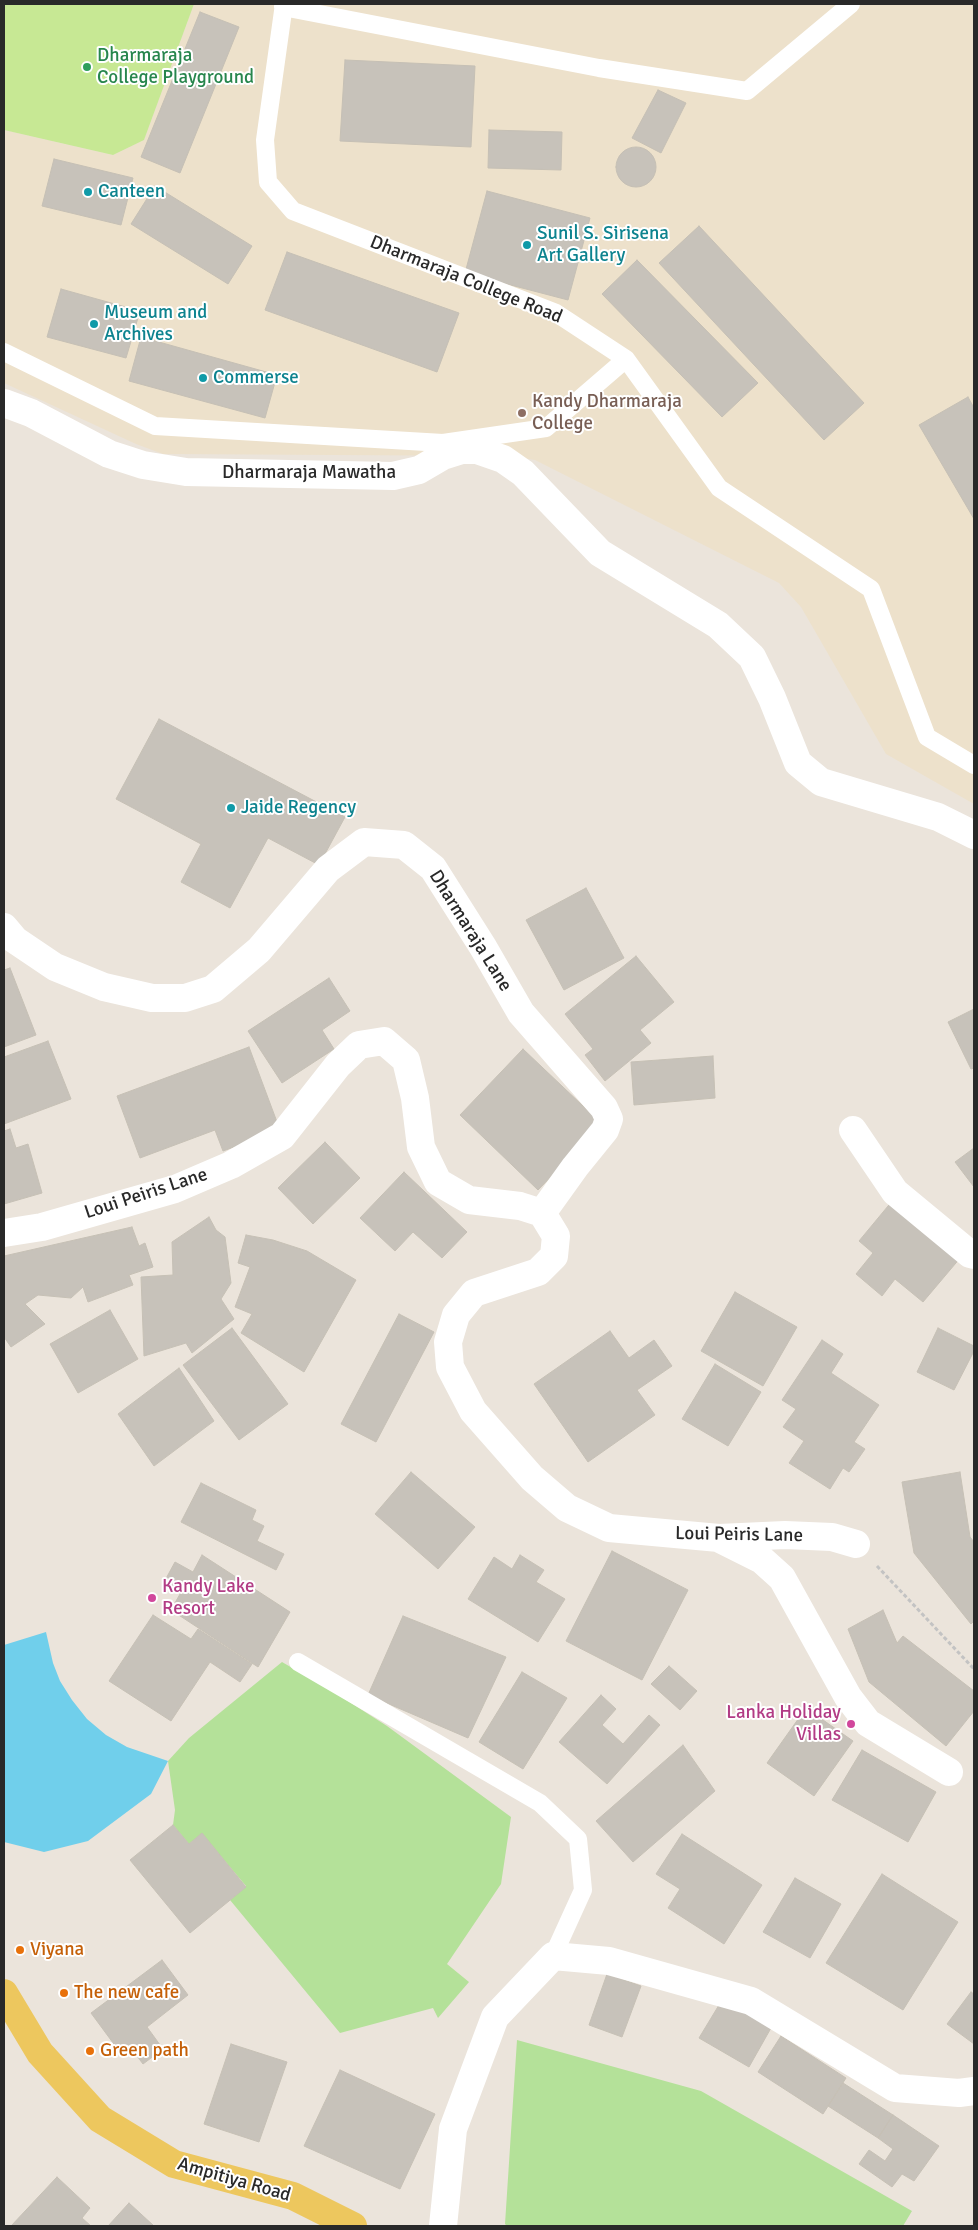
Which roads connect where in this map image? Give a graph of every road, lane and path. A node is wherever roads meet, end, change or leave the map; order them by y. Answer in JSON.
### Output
{"nodes":[{"id":1,"x":851,"y":4,"type":"edge"},
{"id":2,"x":284,"y":5,"type":"edge"},
{"id":3,"x":4,"y":352,"type":"edge"},
{"id":4,"x":626,"y":359,"type":"junction"},
{"id":5,"x":4,"y":403,"type":"edge"},
{"id":6,"x":974,"y":765,"type":"edge"},
{"id":7,"x":974,"y":835,"type":"edge"},
{"id":8,"x":4,"y":927,"type":"edge"},
{"id":9,"x":853,"y":1130,"type":"dead end"},
{"id":10,"x":542,"y":1213,"type":"junction"},
{"id":11,"x":4,"y":1233,"type":"edge"},
{"id":12,"x":974,"y":1255,"type":"edge"},
{"id":13,"x":719,"y":1538,"type":"junction"},
{"id":14,"x":856,"y":1544,"type":"joint"},
{"id":15,"x":298,"y":1662,"type":"dead end"},
{"id":16,"x":974,"y":1670,"type":"edge"},
{"id":17,"x":949,"y":1772,"type":"dead end"},
{"id":18,"x":553,"y":1956,"type":"junction"},
{"id":19,"x":4,"y":1993,"type":"edge"},
{"id":20,"x":974,"y":2091,"type":"edge"},
{"id":21,"x":353,"y":2226,"type":"edge"},
{"id":22,"x":443,"y":2226,"type":"edge"}],
"edges":[{"from":1,"to":2,"type":"lane"},
{"from":2,"to":4,"type":"lane","name":"Dharmaraja College Road"},
{"from":3,"to":4,"type":"lane"},
{"from":4,"to":6,"type":"lane","name":"Dharmaraja College Road"},
{"from":5,"to":7,"type":"street","name":"Dharmaraja Mawatha"},
{"from":8,"to":10,"type":"street","name":"Dharmaraja Lane"},
{"from":9,"to":12,"type":"street"},
{"from":10,"to":11,"type":"street","name":"Loui Peiris Lane"},
{"from":10,"to":13,"type":"street","name":"Loui Peiris Lane"},
{"from":13,"to":14,"type":"street","name":"Loui Peiris Lane"},
{"from":13,"to":17,"type":"street"},
{"from":14,"to":16,"type":"path"},
{"from":15,"to":18,"type":"lane"},
{"from":18,"to":20,"type":"street"},
{"from":18,"to":22,"type":"street"},
{"from":19,"to":21,"type":"main road","name":"Ampitiya Road"}]}
